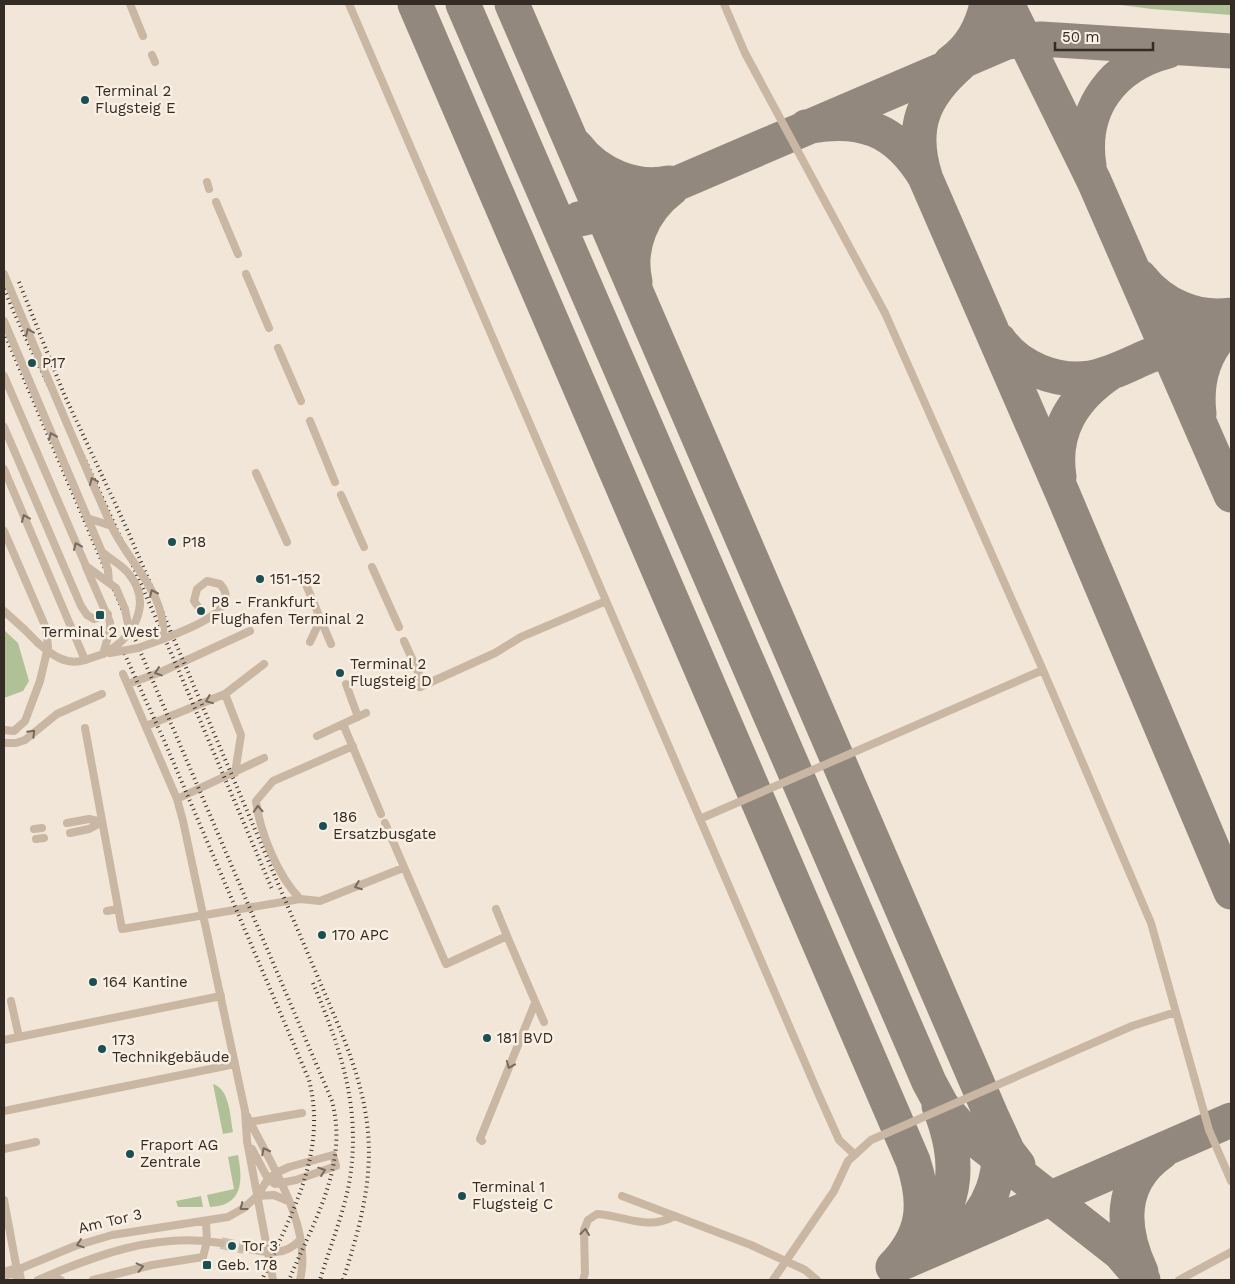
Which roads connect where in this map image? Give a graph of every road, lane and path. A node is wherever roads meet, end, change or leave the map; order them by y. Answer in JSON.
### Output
{"nodes":[{"id":1,"x":130,"y":4,"type":"edge"},
{"id":2,"x":349,"y":4,"type":"edge"},
{"id":3,"x":724,"y":4,"type":"edge"},
{"id":4,"x":143,"y":36,"type":"dead end"},
{"id":5,"x":216,"y":202,"type":"dead end"},
{"id":6,"x":238,"y":254,"type":"dead end"},
{"id":7,"x":4,"y":274,"type":"edge"},
{"id":8,"x":246,"y":274,"type":"dead end"},
{"id":9,"x":4,"y":322,"type":"edge"},
{"id":10,"x":270,"y":328,"type":"dead end"},
{"id":11,"x":278,"y":348,"type":"dead end"},
{"id":12,"x":4,"y":376,"type":"edge"},
{"id":13,"x":301,"y":401,"type":"dead end"},
{"id":14,"x":310,"y":421,"type":"dead end"},
{"id":15,"x":4,"y":427,"type":"edge"},
{"id":16,"x":4,"y":469,"type":"edge"},
{"id":17,"x":256,"y":473,"type":"dead end"},
{"id":18,"x":336,"y":482,"type":"dead end"},
{"id":19,"x":341,"y":495,"type":"dead end"},
{"id":20,"x":87,"y":518,"type":"junction"},
{"id":21,"x":112,"y":526,"type":"junction"},
{"id":22,"x":4,"y":531,"type":"edge"},
{"id":23,"x":287,"y":542,"type":"dead end"},
{"id":24,"x":364,"y":547,"type":"dead end"},
{"id":25,"x":102,"y":552,"type":"junction"},
{"id":26,"x":86,"y":566,"type":"junction"},
{"id":27,"x":372,"y":567,"type":"dead end"},
{"id":28,"x":302,"y":575,"type":"dead end"},
{"id":29,"x":109,"y":582,"type":"junction"},
{"id":30,"x":606,"y":601,"type":"junction"},
{"id":31,"x":4,"y":611,"type":"edge"},
{"id":32,"x":202,"y":611,"type":"dead end"},
{"id":33,"x":316,"y":611,"type":"junction"},
{"id":34,"x":108,"y":614,"type":"junction"},
{"id":35,"x":399,"y":627,"type":"dead end"},
{"id":36,"x":250,"y":631,"type":"dead end"},
{"id":37,"x":130,"y":634,"type":"junction"},
{"id":38,"x":162,"y":639,"type":"junction"},
{"id":39,"x":404,"y":641,"type":"dead end"},
{"id":40,"x":310,"y":642,"type":"dead end"},
{"id":41,"x":331,"y":644,"type":"dead end"},
{"id":42,"x":103,"y":654,"type":"junction"},
{"id":43,"x":85,"y":660,"type":"junction"},
{"id":44,"x":264,"y":664,"type":"dead end"},
{"id":45,"x":1043,"y":670,"type":"junction"},
{"id":46,"x":123,"y":674,"type":"dead end"},
{"id":47,"x":128,"y":684,"type":"junction"},
{"id":48,"x":346,"y":684,"type":"dead end"},
{"id":49,"x":102,"y":694,"type":"dead end"},
{"id":50,"x":225,"y":694,"type":"junction"},
{"id":51,"x":366,"y":713,"type":"dead end"},
{"id":52,"x":358,"y":717,"type":"junction"},
{"id":53,"x":344,"y":724,"type":"junction"},
{"id":54,"x":146,"y":726,"type":"junction"},
{"id":55,"x":85,"y":728,"type":"dead end"},
{"id":56,"x":4,"y":730,"type":"edge"},
{"id":57,"x":318,"y":736,"type":"dead end"},
{"id":58,"x":4,"y":743,"type":"edge"},
{"id":59,"x":353,"y":746,"type":"junction"},
{"id":60,"x":264,"y":758,"type":"dead end"},
{"id":61,"x":235,"y":773,"type":"junction"},
{"id":62,"x":176,"y":799,"type":"junction"},
{"id":63,"x":381,"y":814,"type":"dead end"},
{"id":64,"x":702,"y":818,"type":"junction"},
{"id":65,"x":102,"y":822,"type":"junction"},
{"id":66,"x":68,"y":823,"type":"dead end"},
{"id":67,"x":384,"y":823,"type":"dead end"},
{"id":68,"x":70,"y":833,"type":"dead end"},
{"id":69,"x":403,"y":868,"type":"junction"},
{"id":70,"x":300,"y":899,"type":"junction"},
{"id":71,"x":496,"y":908,"type":"dead end"},
{"id":72,"x":118,"y":909,"type":"junction"},
{"id":73,"x":107,"y":911,"type":"dead end"},
{"id":74,"x":204,"y":915,"type":"junction"},
{"id":75,"x":508,"y":936,"type":"junction"},
{"id":76,"x":221,"y":996,"type":"junction"},
{"id":77,"x":11,"y":1000,"type":"dead end"},
{"id":78,"x":535,"y":1003,"type":"junction"},
{"id":79,"x":1176,"y":1012,"type":"junction"},
{"id":80,"x":544,"y":1022,"type":"dead end"},
{"id":81,"x":19,"y":1037,"type":"junction"},
{"id":82,"x":4,"y":1040,"type":"edge"},
{"id":83,"x":235,"y":1064,"type":"junction"},
{"id":84,"x":244,"y":1111,"type":"junction"},
{"id":85,"x":4,"y":1112,"type":"edge"},
{"id":86,"x":302,"y":1113,"type":"dead end"},
{"id":87,"x":250,"y":1122,"type":"junction"},
{"id":88,"x":247,"y":1140,"type":"junction"},
{"id":89,"x":482,"y":1141,"type":"dead end"},
{"id":90,"x":36,"y":1142,"type":"dead end"},
{"id":91,"x":4,"y":1149,"type":"edge"},
{"id":92,"x":854,"y":1154,"type":"junction"},
{"id":93,"x":276,"y":1173,"type":"junction"},
{"id":94,"x":268,"y":1179,"type":"junction"},
{"id":95,"x":1231,"y":1181,"type":"edge"},
{"id":96,"x":281,"y":1183,"type":"junction"},
{"id":97,"x":257,"y":1196,"type":"junction"},
{"id":98,"x":622,"y":1196,"type":"dead end"},
{"id":99,"x":4,"y":1200,"type":"edge"},
{"id":100,"x":289,"y":1201,"type":"junction"},
{"id":101,"x":675,"y":1216,"type":"junction"},
{"id":102,"x":206,"y":1222,"type":"junction"},
{"id":103,"x":300,"y":1240,"type":"junction"},
{"id":104,"x":207,"y":1241,"type":"junction"},
{"id":105,"x":221,"y":1244,"type":"tunnel mouth"},
{"id":106,"x":244,"y":1248,"type":"tunnel mouth"},
{"id":107,"x":269,"y":1252,"type":"junction"},
{"id":108,"x":1231,"y":1252,"type":"edge"},
{"id":109,"x":785,"y":1262,"type":"junction"},
{"id":110,"x":4,"y":1274,"type":"edge"},
{"id":111,"x":18,"y":1275,"type":"edge"},
{"id":112,"x":51,"y":1275,"type":"junction"},
{"id":113,"x":38,"y":1280,"type":"edge"},
{"id":114,"x":61,"y":1280,"type":"edge"},
{"id":115,"x":93,"y":1280,"type":"edge"},
{"id":116,"x":273,"y":1280,"type":"edge"},
{"id":117,"x":300,"y":1280,"type":"edge"},
{"id":118,"x":583,"y":1280,"type":"edge"},
{"id":119,"x":773,"y":1280,"type":"edge"},
{"id":120,"x":817,"y":1280,"type":"edge"},
{"id":121,"x":1179,"y":1280,"type":"edge"}],
"edges":[{"from":1,"to":4,"type":"lane"},
{"from":2,"to":30,"type":"lane"},
{"from":3,"to":45,"type":"lane"},
{"from":5,"to":6,"type":"lane"},
{"from":21,"to":7,"type":"lane","one_way":true,"bridge":true},
{"from":8,"to":10,"type":"lane"},
{"from":20,"to":9,"type":"lane","one_way":true,"bridge":true},
{"from":11,"to":13,"type":"lane"},
{"from":26,"to":12,"type":"lane","one_way":true,"bridge":true},
{"from":14,"to":18,"type":"lane"},
{"from":15,"to":34,"type":"lane","bridge":true},
{"from":43,"to":16,"type":"lane","one_way":true,"bridge":true},
{"from":17,"to":23,"type":"lane"},
{"from":19,"to":24,"type":"lane"},
{"from":20,"to":21,"type":"lane"},
{"from":20,"to":25,"type":"lane","bridge":true},
{"from":38,"to":21,"type":"lane","one_way":true,"bridge":true},
{"from":22,"to":56,"type":"lane"},
{"from":25,"to":29,"type":"lane","bridge":true},
{"from":25,"to":37,"type":"lane","bridge":true},
{"from":26,"to":29,"type":"lane","bridge":true},
{"from":26,"to":34,"type":"lane","bridge":true},
{"from":27,"to":35,"type":"lane"},
{"from":28,"to":33,"type":"lane"},
{"from":29,"to":37,"type":"lane","bridge":true},
{"from":30,"to":39,"type":"lane"},
{"from":30,"to":64,"type":"lane"},
{"from":31,"to":43,"type":"lane","bridge":true},
{"from":32,"to":38,"type":"lane","bridge":true},
{"from":33,"to":40,"type":"lane"},
{"from":33,"to":41,"type":"lane"},
{"from":34,"to":42,"type":"lane","bridge":true},
{"from":36,"to":47,"type":"lane","one_way":true},
{"from":37,"to":42,"type":"lane","bridge":true},
{"from":38,"to":42,"type":"lane","bridge":true},
{"from":42,"to":43,"type":"lane"},
{"from":44,"to":50,"type":"lane"},
{"from":45,"to":64,"type":"lane"},
{"from":45,"to":79,"type":"lane"},
{"from":46,"to":47,"type":"lane"},
{"from":47,"to":54,"type":"lane"},
{"from":48,"to":52,"type":"lane"},
{"from":58,"to":49,"type":"lane","one_way":true},
{"from":50,"to":54,"type":"lane","one_way":true},
{"from":50,"to":61,"type":"lane"},
{"from":51,"to":52,"type":"lane"},
{"from":52,"to":53,"type":"lane"},
{"from":53,"to":57,"type":"lane"},
{"from":53,"to":59,"type":"lane"},
{"from":54,"to":62,"type":"lane"},
{"from":55,"to":65,"type":"lane"},
{"from":59,"to":63,"type":"lane"},
{"from":70,"to":59,"type":"lane","one_way":true},
{"from":60,"to":61,"type":"lane"},
{"from":61,"to":62,"type":"lane"},
{"from":62,"to":74,"type":"lane"},
{"from":64,"to":92,"type":"lane"},
{"from":65,"to":66,"type":"lane"},
{"from":65,"to":68,"type":"lane"},
{"from":65,"to":72,"type":"lane"},
{"from":67,"to":69,"type":"lane"},
{"from":69,"to":70,"type":"lane","one_way":true},
{"from":69,"to":75,"type":"lane"},
{"from":70,"to":74,"type":"lane"},
{"from":71,"to":75,"type":"lane"},
{"from":72,"to":73,"type":"lane"},
{"from":72,"to":74,"type":"lane"},
{"from":74,"to":76,"type":"lane"},
{"from":75,"to":78,"type":"lane"},
{"from":76,"to":81,"type":"lane"},
{"from":76,"to":83,"type":"lane"},
{"from":77,"to":81,"type":"lane"},
{"from":78,"to":80,"type":"lane"},
{"from":78,"to":89,"type":"lane","one_way":true},
{"from":79,"to":92,"type":"lane"},
{"from":79,"to":95,"type":"lane"},
{"from":81,"to":82,"type":"lane"},
{"from":83,"to":84,"type":"lane"},
{"from":83,"to":85,"type":"lane"},
{"from":84,"to":87,"type":"lane"},
{"from":84,"to":88,"type":"lane"},
{"from":86,"to":87,"type":"lane"},
{"from":93,"to":87,"type":"lane","one_way":true},
{"from":88,"to":94,"type":"lane"},
{"from":88,"to":97,"type":"lane"},
{"from":90,"to":91,"type":"lane"},
{"from":92,"to":109,"type":"lane"},
{"from":93,"to":94,"type":"lane"},
{"from":93,"to":96,"type":"lane"},
{"from":96,"to":93,"type":"lane","one_way":true},
{"from":94,"to":96,"type":"lane"},
{"from":94,"to":97,"type":"lane"},
{"from":96,"to":100,"type":"lane"},
{"from":97,"to":100,"type":"lane"},
{"from":97,"to":102,"type":"lane","name":"Am Tor 3","one_way":true},
{"from":97,"to":107,"type":"lane"},
{"from":98,"to":101,"type":"lane"},
{"from":99,"to":111,"type":"lane"},
{"from":100,"to":103,"type":"lane"},
{"from":101,"to":109,"type":"lane"},
{"from":118,"to":101,"type":"lane","one_way":true},
{"from":102,"to":104,"type":"lane"},
{"from":102,"to":111,"type":"lane","name":"Am Tor 3","one_way":true},
{"from":103,"to":107,"type":"lane"},
{"from":103,"to":117,"type":"lane"},
{"from":104,"to":105,"type":"lane"},
{"from":104,"to":112,"type":"lane","name":"Am Tor 3"},
{"from":115,"to":104,"type":"lane","one_way":true},
{"from":106,"to":107,"type":"lane"},
{"from":107,"to":116,"type":"lane"},
{"from":108,"to":121,"type":"lane"},
{"from":109,"to":119,"type":"lane"},
{"from":109,"to":120,"type":"lane"},
{"from":110,"to":111,"type":"street","name":"Am Tor 3"},
{"from":112,"to":113,"type":"lane","name":"Am Tor 3"},
{"from":112,"to":114,"type":"lane"}]}
